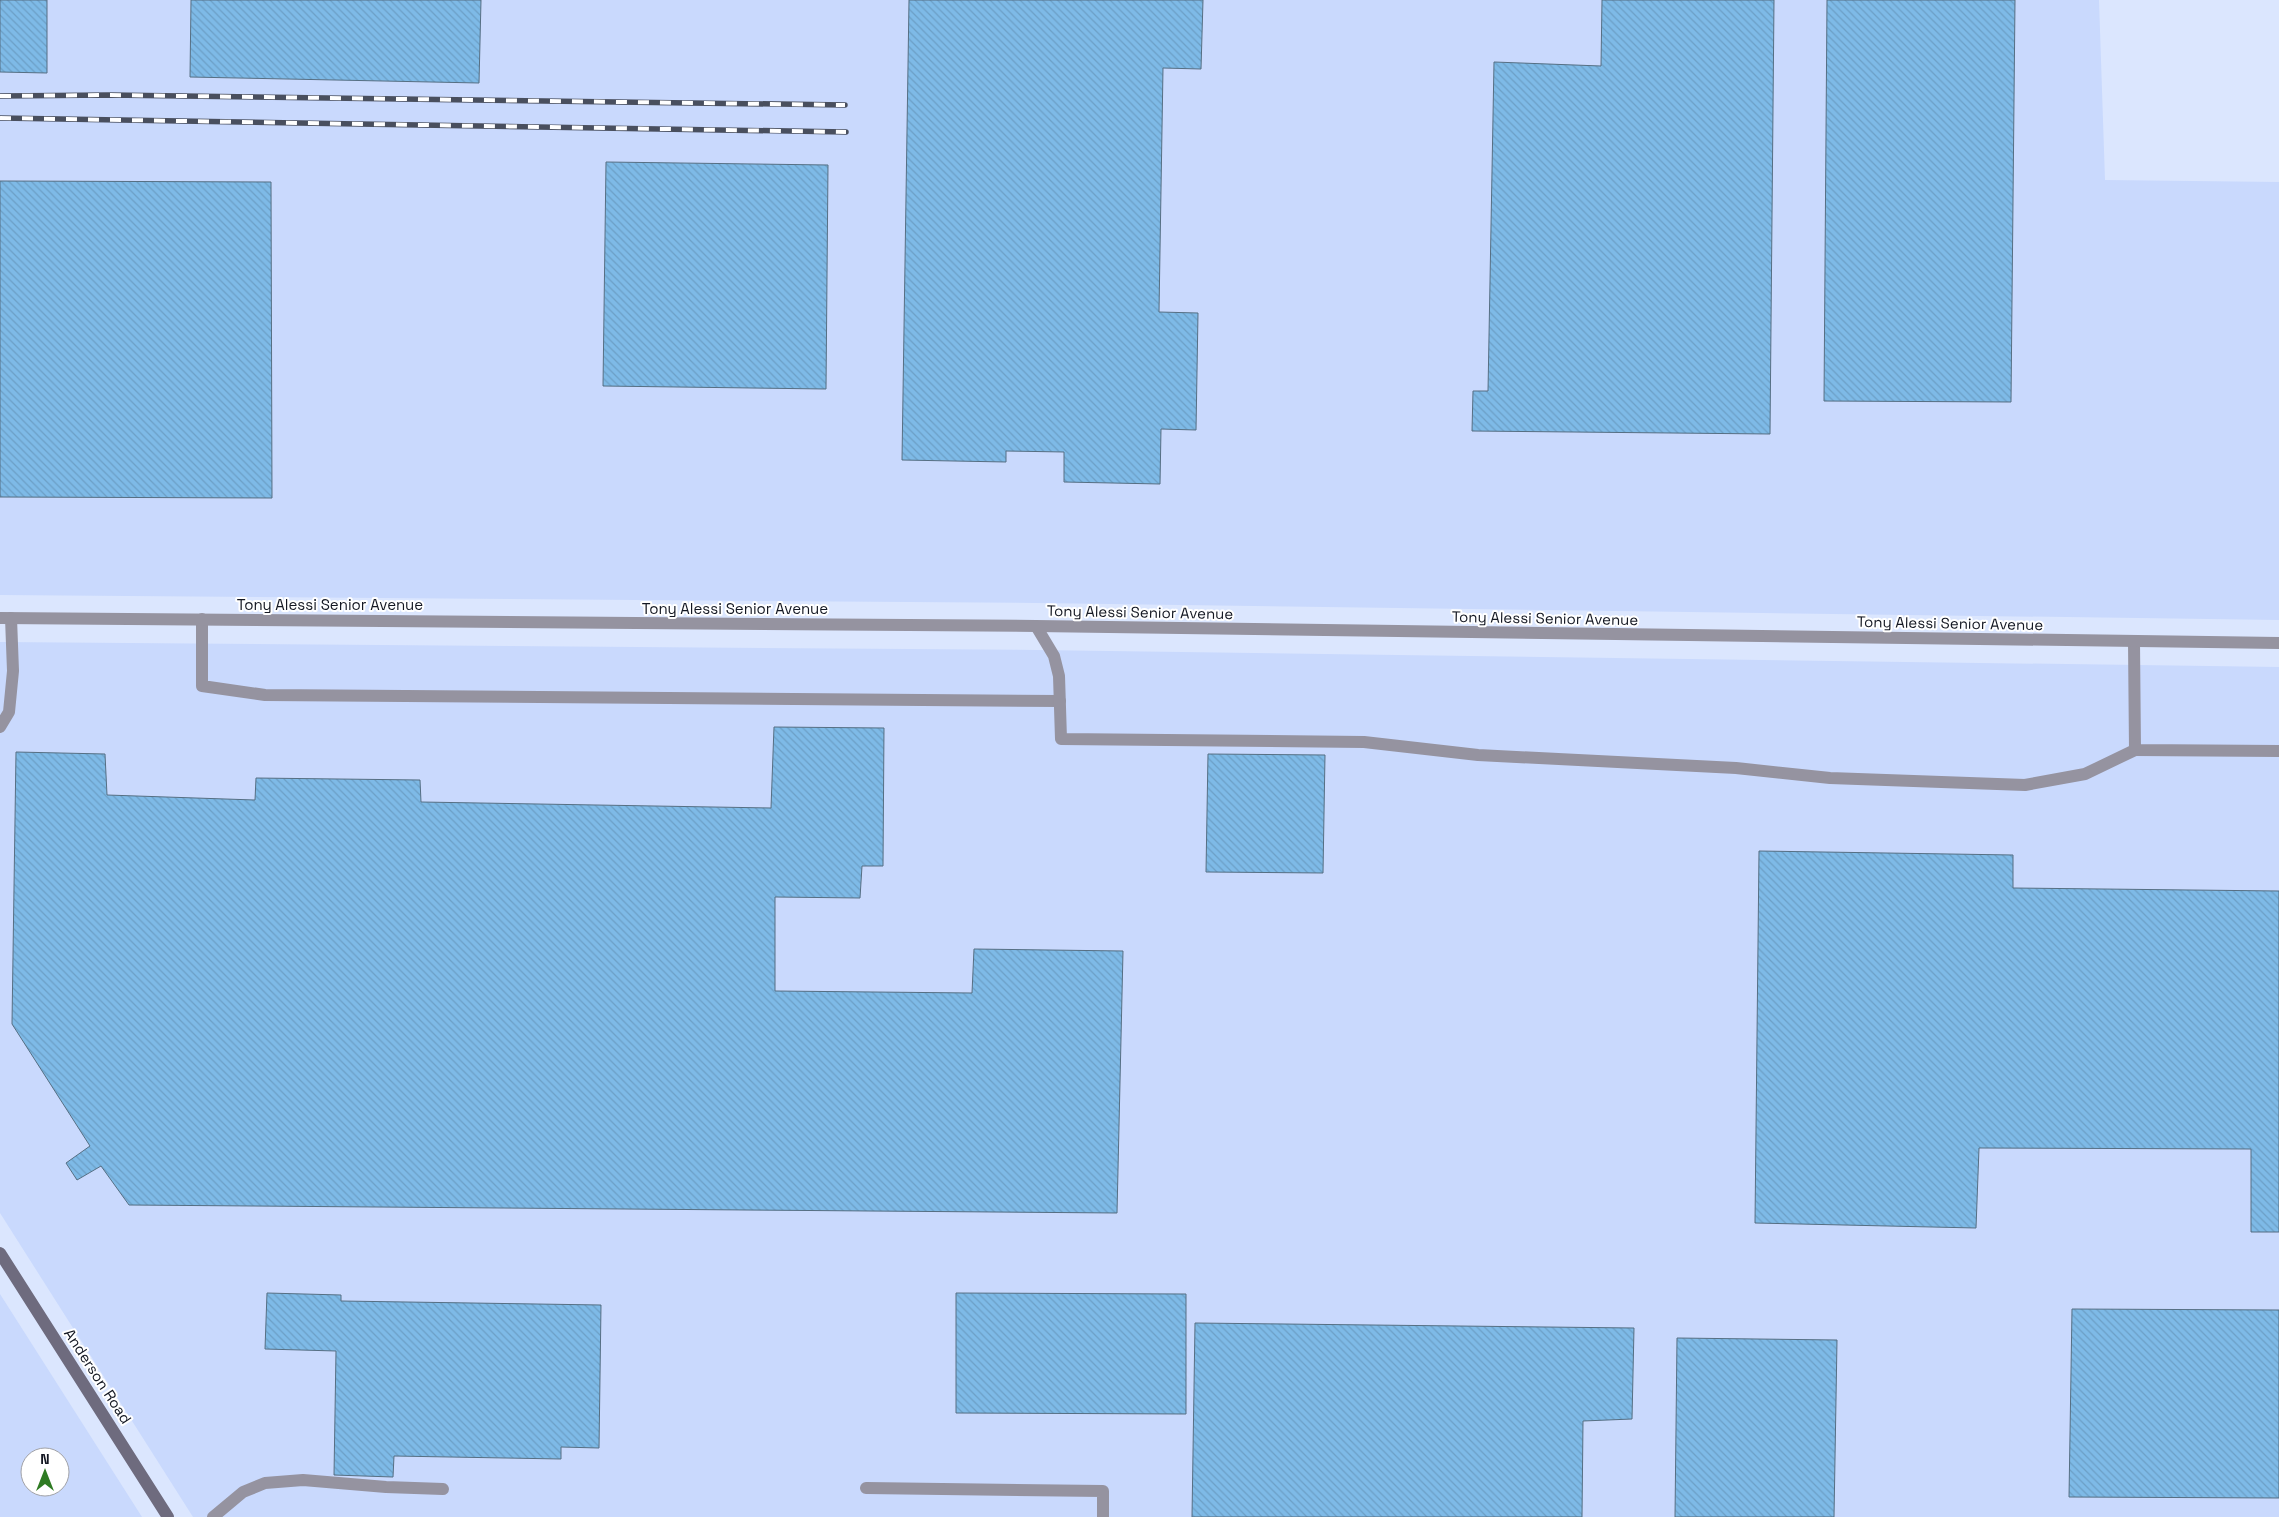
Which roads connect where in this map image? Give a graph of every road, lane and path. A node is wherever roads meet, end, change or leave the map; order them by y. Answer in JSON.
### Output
{"nodes":[{"id":1,"x":6,"y":618,"type":"edge"},
{"id":2,"x":202,"y":619,"type":"junction"},
{"id":3,"x":1036,"y":626,"type":"junction"},
{"id":4,"x":2134,"y":642,"type":"junction"},
{"id":5,"x":2279,"y":643,"type":"edge"},
{"id":6,"x":1060,"y":701,"type":"junction"},
{"id":7,"x":0,"y":728,"type":"edge"},
{"id":8,"x":2135,"y":750,"type":"junction"},
{"id":9,"x":2279,"y":751,"type":"edge"},
{"id":10,"x":0,"y":1253,"type":"edge"},
{"id":11,"x":866,"y":1488,"type":"dead end"},
{"id":12,"x":444,"y":1489,"type":"dead end"},
{"id":13,"x":168,"y":1517,"type":"edge"},
{"id":14,"x":213,"y":1517,"type":"edge"},
{"id":15,"x":1103,"y":1517,"type":"edge"}],
"edges":[{"from":1,"to":2,"type":"street","name":"Tony Alessi Senior Avenue"},
{"from":1,"to":7,"type":"street"},
{"from":2,"to":3,"type":"street","name":"Tony Alessi Senior Avenue"},
{"from":2,"to":6,"type":"street"},
{"from":3,"to":4,"type":"street","name":"Tony Alessi Senior Avenue"},
{"from":3,"to":6,"type":"street"},
{"from":4,"to":5,"type":"street","name":"Tony Alessi Senior Avenue"},
{"from":4,"to":8,"type":"street"},
{"from":6,"to":8,"type":"street"},
{"from":8,"to":9,"type":"street"},
{"from":10,"to":13,"type":"street","name":"Anderson Road"},
{"from":11,"to":15,"type":"street"},
{"from":12,"to":14,"type":"street"}]}
